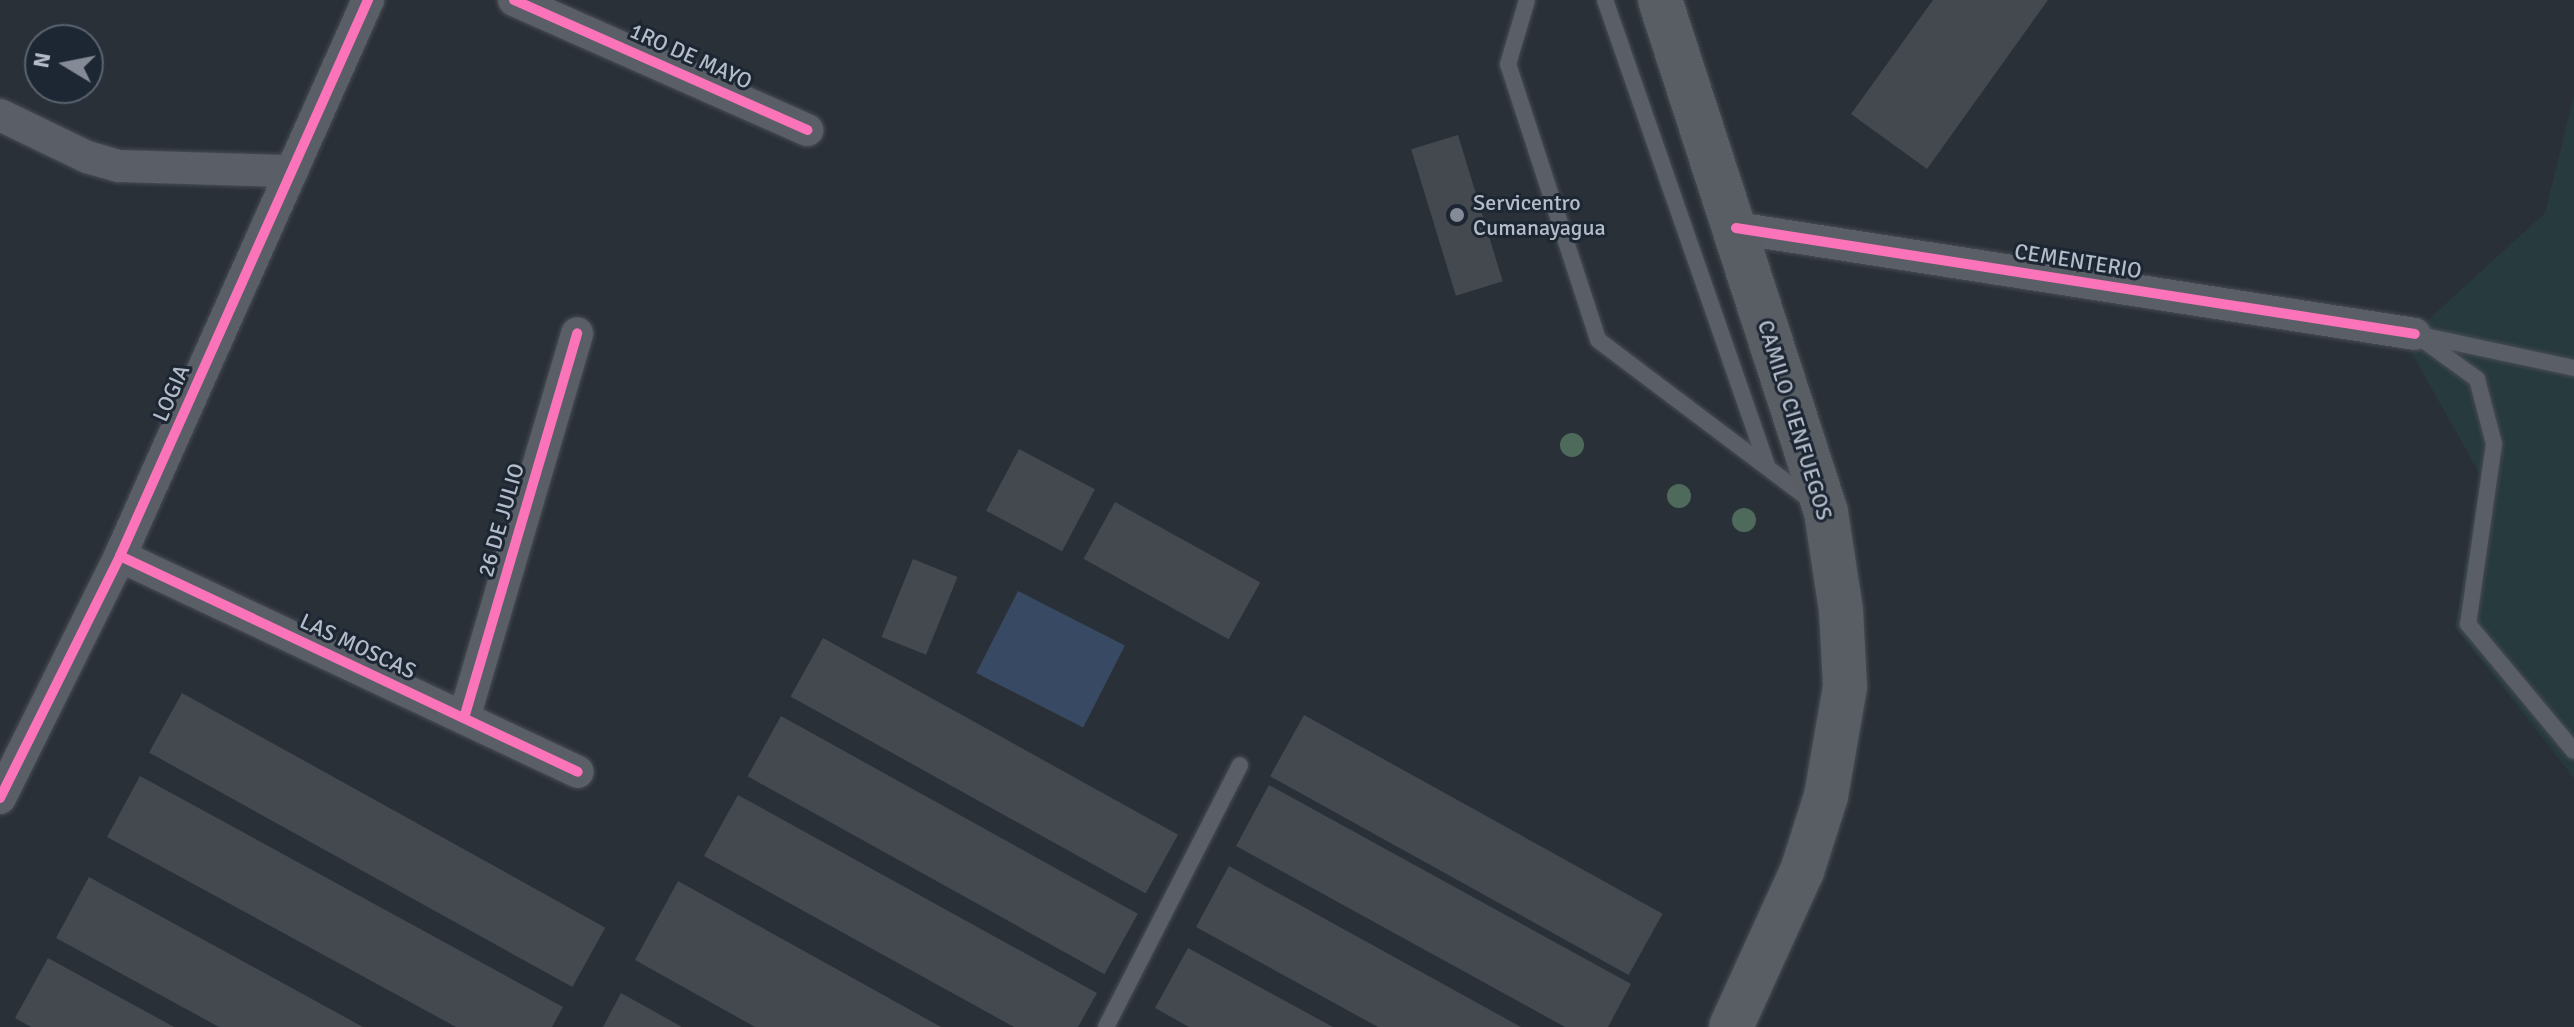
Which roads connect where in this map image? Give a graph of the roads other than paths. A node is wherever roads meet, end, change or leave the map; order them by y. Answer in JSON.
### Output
{"nodes":[{"id":1,"x":368,"y":0,"type":"edge"},
{"id":2,"x":514,"y":0,"type":"edge"},
{"id":3,"x":1527,"y":0,"type":"edge"},
{"id":4,"x":1605,"y":0,"type":"edge"},
{"id":5,"x":1660,"y":0,"type":"edge"},
{"id":6,"x":0,"y":115,"type":"edge"},
{"id":7,"x":807,"y":130,"type":"dead end"},
{"id":8,"x":292,"y":171,"type":"junction"},
{"id":9,"x":1736,"y":228,"type":"junction"},
{"id":10,"x":577,"y":333,"type":"dead end"},
{"id":11,"x":2415,"y":334,"type":"junction"},
{"id":12,"x":2574,"y":368,"type":"edge"},
{"id":13,"x":1767,"y":468,"type":"junction"},
{"id":14,"x":1826,"y":512,"type":"junction"},
{"id":15,"x":120,"y":556,"type":"junction"},
{"id":16,"x":464,"y":718,"type":"junction"},
{"id":17,"x":2574,"y":751,"type":"edge"},
{"id":18,"x":1240,"y":765,"type":"dead end"},
{"id":19,"x":578,"y":772,"type":"dead end"},
{"id":20,"x":0,"y":798,"type":"edge"},
{"id":21,"x":1106,"y":1027,"type":"edge"},
{"id":22,"x":1731,"y":1027,"type":"edge"}],
"edges":[{"from":1,"to":8,"type":"street","name":"LOGIA"},
{"from":2,"to":7,"type":"street","name":"1RO DE MAYO"},
{"from":3,"to":13,"type":"lane"},
{"from":4,"to":13,"type":"lane"},
{"from":5,"to":9,"type":"main road","name":"CAMILO CIENFUEGOS"},
{"from":6,"to":8,"type":"street"},
{"from":8,"to":15,"type":"street","name":"LOGIA"},
{"from":9,"to":11,"type":"street","name":"CEMENTERIO"},
{"from":9,"to":14,"type":"main road","name":"CAMILO CIENFUEGOS"},
{"from":10,"to":16,"type":"street","name":"26 DE JULIO"},
{"from":11,"to":12,"type":"lane"},
{"from":11,"to":17,"type":"lane"},
{"from":13,"to":14,"type":"lane"},
{"from":14,"to":22,"type":"main road","name":"CAMILO CIENFUEGOS"},
{"from":15,"to":16,"type":"street","name":"LAS MOSCAS"},
{"from":15,"to":20,"type":"street","name":"LOGIA"},
{"from":16,"to":19,"type":"street","name":"LAS MOSCAS"},
{"from":18,"to":21,"type":"lane"}]}
